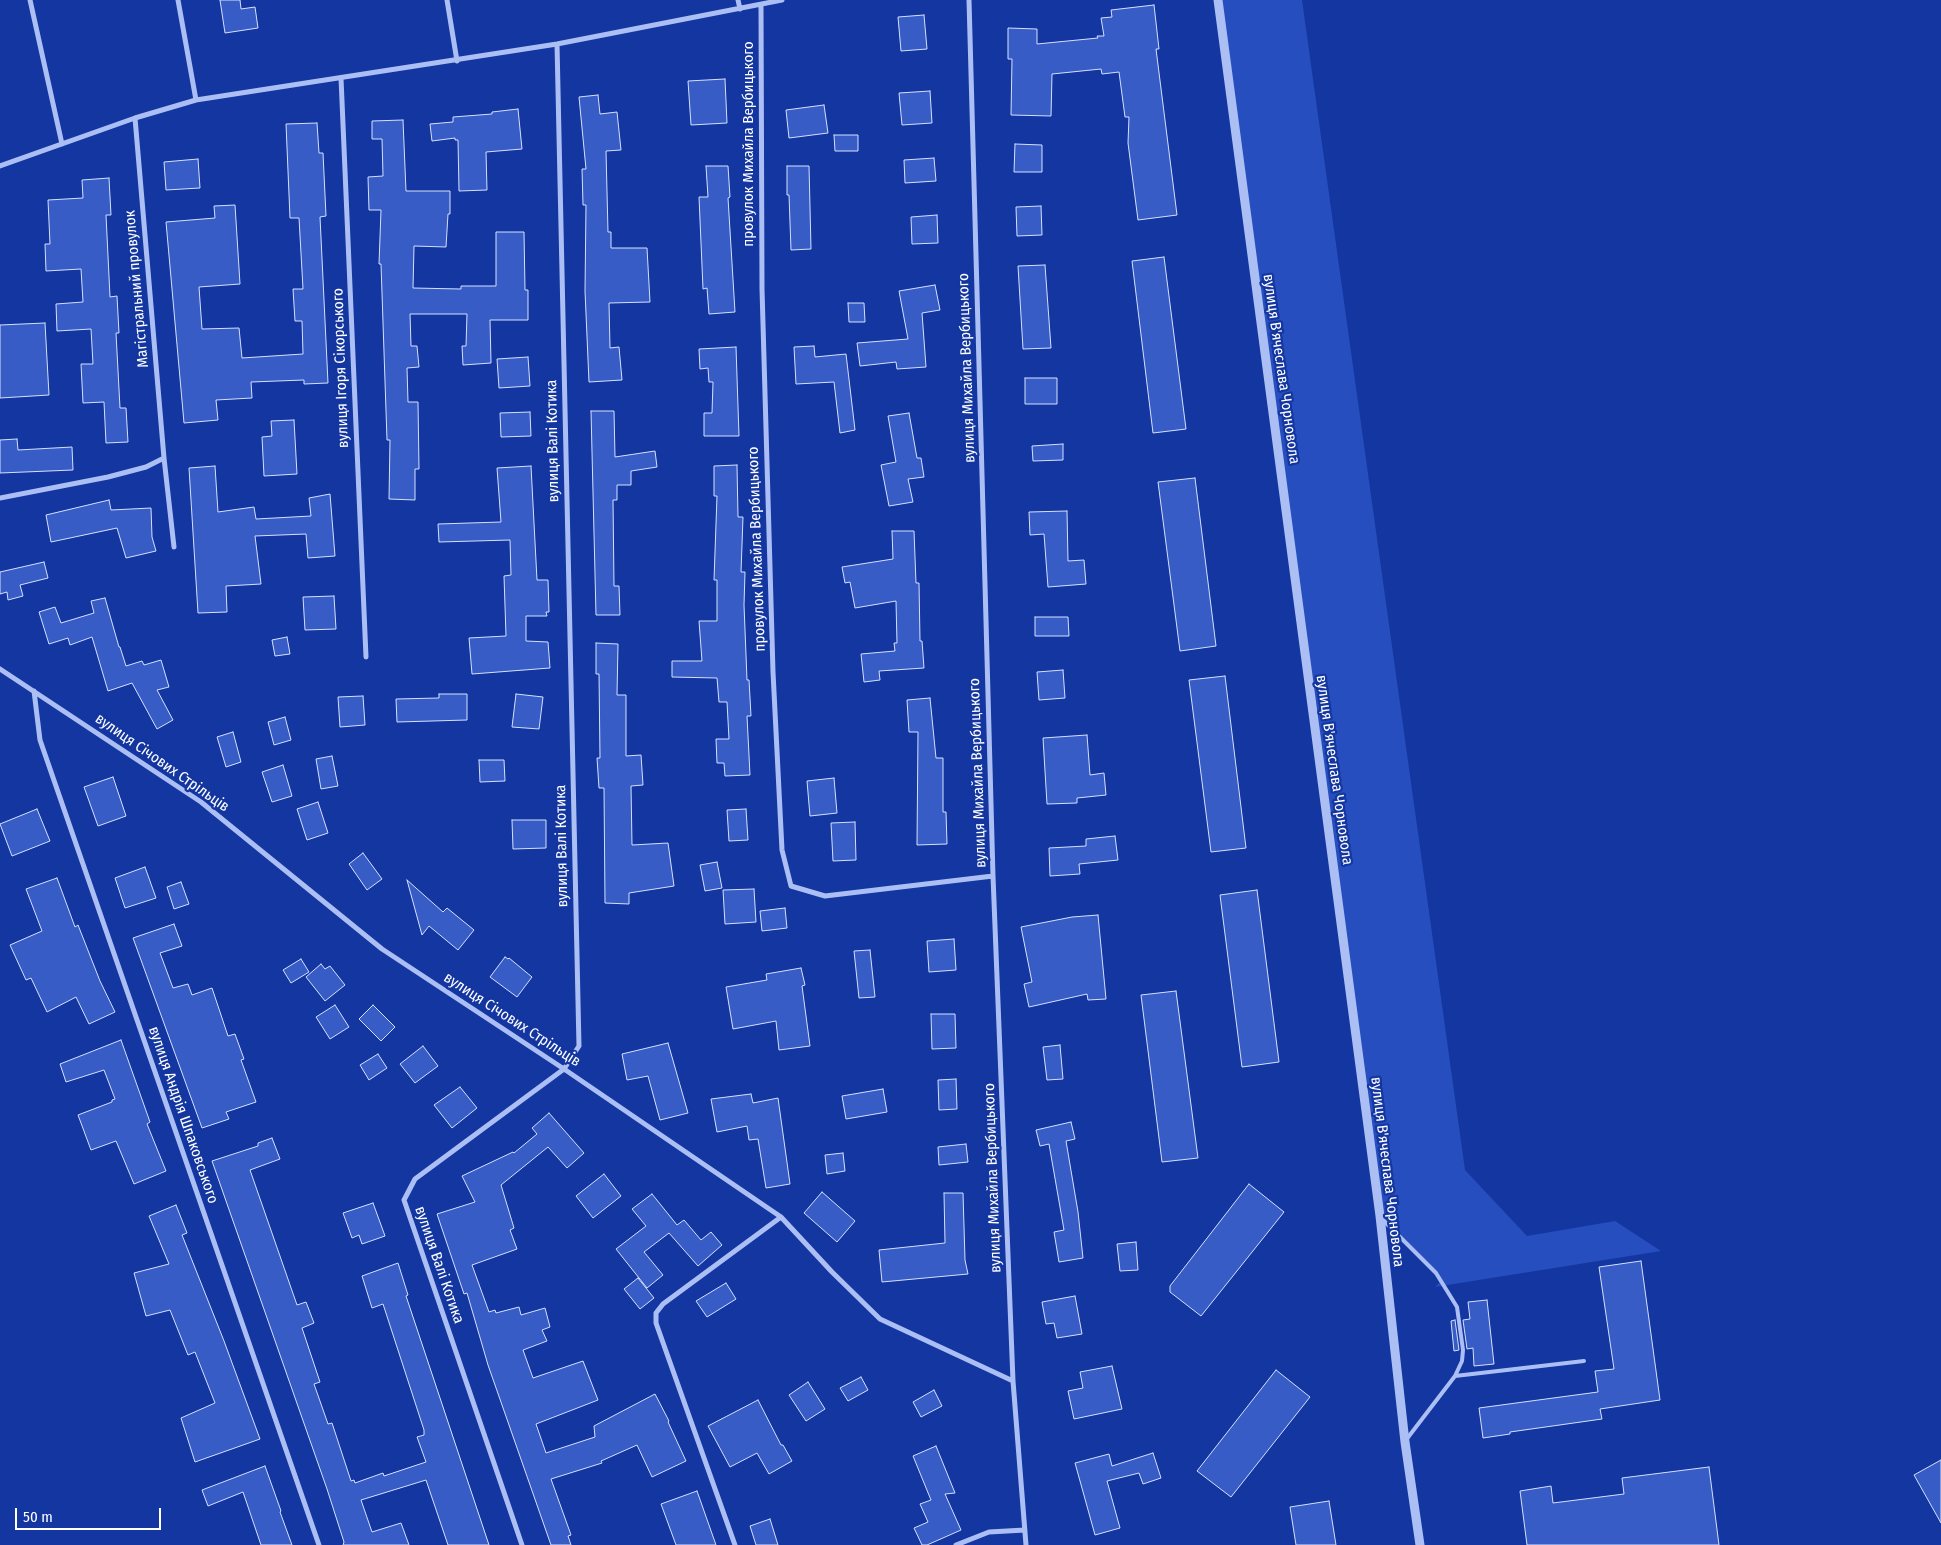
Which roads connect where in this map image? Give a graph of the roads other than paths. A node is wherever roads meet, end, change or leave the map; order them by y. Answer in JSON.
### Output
{"nodes":[{"id":1,"x":30,"y":0,"type":"edge"},
{"id":2,"x":178,"y":0,"type":"edge"},
{"id":3,"x":447,"y":0,"type":"edge"},
{"id":4,"x":738,"y":0,"type":"edge"},
{"id":5,"x":782,"y":0,"type":"edge"},
{"id":6,"x":969,"y":0,"type":"edge"},
{"id":7,"x":1218,"y":0,"type":"edge"},
{"id":8,"x":761,"y":5,"type":"junction"},
{"id":9,"x":740,"y":9,"type":"junction"},
{"id":10,"x":557,"y":44,"type":"junction"},
{"id":11,"x":457,"y":60,"type":"junction"},
{"id":12,"x":341,"y":78,"type":"junction"},
{"id":13,"x":196,"y":100,"type":"junction"},
{"id":14,"x":135,"y":118,"type":"junction"},
{"id":15,"x":62,"y":144,"type":"junction"},
{"id":16,"x":0,"y":166,"type":"edge"},
{"id":17,"x":164,"y":458,"type":"junction"},
{"id":18,"x":0,"y":498,"type":"edge"},
{"id":19,"x":174,"y":547,"type":"dead end"},
{"id":20,"x":366,"y":657,"type":"dead end"},
{"id":21,"x":0,"y":669,"type":"edge"},
{"id":22,"x":34,"y":692,"type":"junction"},
{"id":23,"x":993,"y":876,"type":"junction"},
{"id":24,"x":564,"y":1069,"type":"junction"},
{"id":25,"x":1380,"y":1216,"type":"junction"},
{"id":26,"x":781,"y":1217,"type":"junction"},
{"id":27,"x":1584,"y":1362,"type":"dead end"},
{"id":28,"x":1455,"y":1376,"type":"junction"},
{"id":29,"x":1013,"y":1381,"type":"junction"},
{"id":30,"x":1405,"y":1442,"type":"junction"},
{"id":31,"x":1024,"y":1530,"type":"junction"},
{"id":32,"x":318,"y":1545,"type":"edge"},
{"id":33,"x":522,"y":1545,"type":"edge"},
{"id":34,"x":735,"y":1545,"type":"edge"},
{"id":35,"x":956,"y":1545,"type":"edge"},
{"id":36,"x":1026,"y":1545,"type":"edge"},
{"id":37,"x":1420,"y":1545,"type":"edge"}],
"edges":[{"from":1,"to":15,"type":"street"},
{"from":2,"to":13,"type":"street"},
{"from":3,"to":11,"type":"street"},
{"from":4,"to":9,"type":"street"},
{"from":5,"to":8,"type":"street"},
{"from":6,"to":23,"type":"street","name":"вулиця Михайла Вербицького"},
{"from":7,"to":25,"type":"street","name":"вулиця В'ячеслава Чорновола"},
{"from":8,"to":9,"type":"street"},
{"from":8,"to":23,"type":"street","name":"провулок Михайла Вербицького"},
{"from":9,"to":10,"type":"street"},
{"from":10,"to":11,"type":"street"},
{"from":10,"to":24,"type":"street","name":"вулиця Валі Котика"},
{"from":11,"to":12,"type":"street"},
{"from":12,"to":13,"type":"street"},
{"from":12,"to":20,"type":"street","name":"вулиця Ігоря Сікорського"},
{"from":13,"to":14,"type":"street"},
{"from":14,"to":15,"type":"street"},
{"from":14,"to":17,"type":"street","name":"Магістральний провулок"},
{"from":15,"to":16,"type":"street"},
{"from":17,"to":18,"type":"street"},
{"from":17,"to":19,"type":"street","name":"Магістральний провулок"},
{"from":21,"to":22,"type":"street","name":"вулиця Січових Стрільців"},
{"from":22,"to":24,"type":"street","name":"вулиця Січових Стрільців"},
{"from":22,"to":32,"type":"street","name":"вулиця Андрія Шпаковського"},
{"from":23,"to":29,"type":"street","name":"вулиця Михайла Вербицького"},
{"from":24,"to":26,"type":"street","name":"вулиця Січових Стрільців"},
{"from":24,"to":33,"type":"street","name":"вулиця Валі Котика"},
{"from":25,"to":28,"type":"lane"},
{"from":25,"to":30,"type":"street","name":"вулиця В'ячеслава Чорновола"},
{"from":26,"to":29,"type":"street","name":"вулиця Січових Стрільців"},
{"from":26,"to":34,"type":"street"},
{"from":27,"to":28,"type":"lane"},
{"from":28,"to":30,"type":"lane"},
{"from":29,"to":31,"type":"street","name":"вулиця Михайла Вербицького"},
{"from":30,"to":37,"type":"street","name":"вулиця В'ячеслава Чорновола"},
{"from":31,"to":35,"type":"street"},
{"from":31,"to":36,"type":"street","name":"вулиця Михайла Вербицького"}]}
